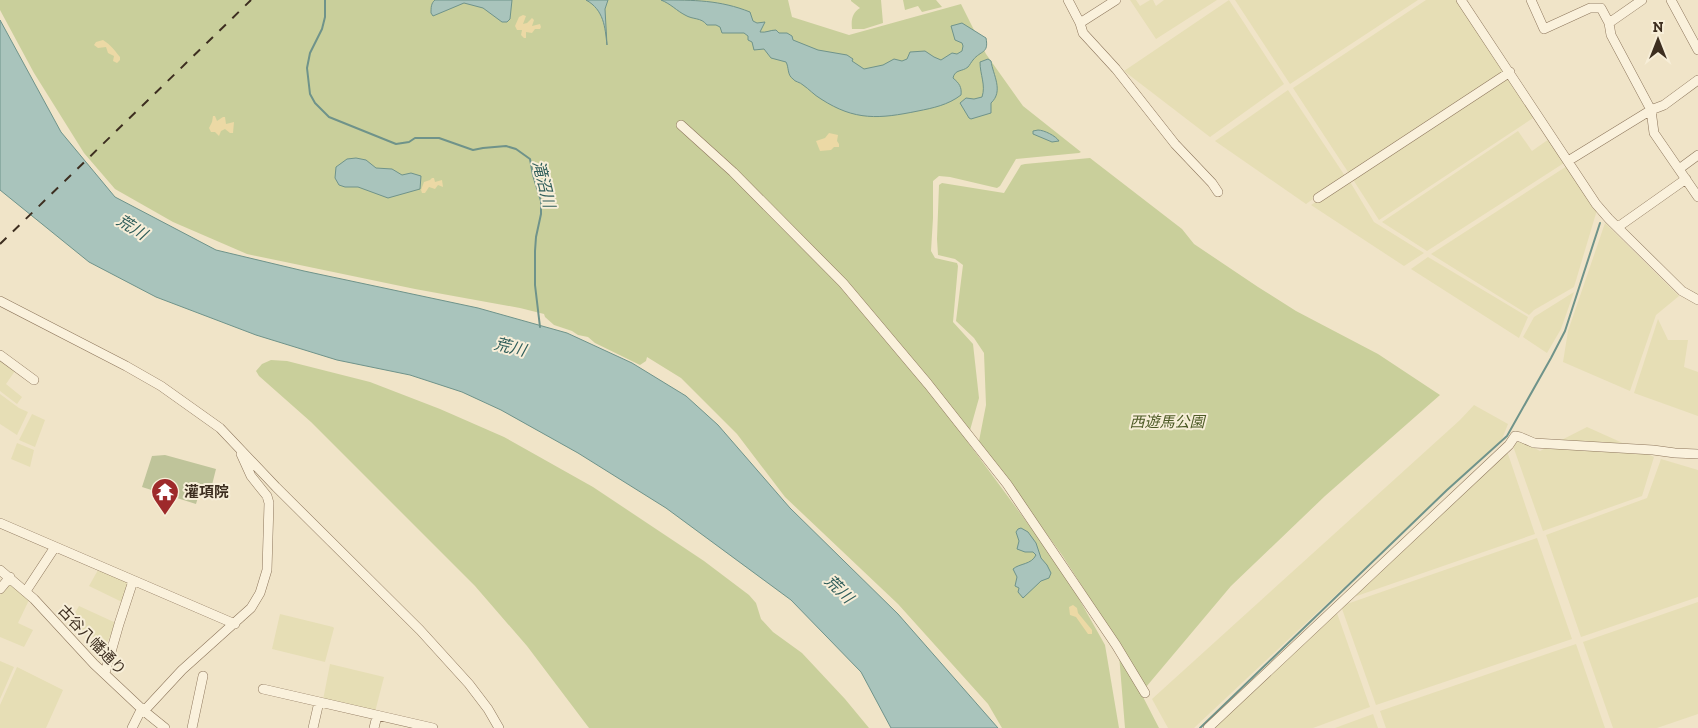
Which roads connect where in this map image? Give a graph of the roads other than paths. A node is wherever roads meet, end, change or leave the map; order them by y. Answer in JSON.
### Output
{"nodes":[{"id":1,"x":1068,"y":0,"type":"edge"},
{"id":2,"x":1116,"y":0,"type":"edge"},
{"id":3,"x":1461,"y":0,"type":"edge"},
{"id":4,"x":1531,"y":0,"type":"edge"},
{"id":5,"x":1642,"y":0,"type":"edge"},
{"id":6,"x":1671,"y":0,"type":"edge"},
{"id":7,"x":1080,"y":23,"type":"junction"},
{"id":8,"x":1608,"y":23,"type":"junction"},
{"id":9,"x":1698,"y":50,"type":"edge"},
{"id":10,"x":1510,"y":72,"type":"junction"},
{"id":11,"x":1698,"y":80,"type":"edge"},
{"id":12,"x":1652,"y":110,"type":"junction"},
{"id":13,"x":681,"y":125,"type":"dead end"},
{"id":14,"x":1698,"y":156,"type":"edge"},
{"id":15,"x":1568,"y":161,"type":"junction"},
{"id":16,"x":1679,"y":169,"type":"junction"},
{"id":17,"x":1686,"y":179,"type":"junction"},
{"id":18,"x":1218,"y":192,"type":"dead end"},
{"id":19,"x":1698,"y":196,"type":"edge"},
{"id":20,"x":1318,"y":198,"type":"dead end"},
{"id":21,"x":1618,"y":227,"type":"junction"},
{"id":22,"x":1698,"y":300,"type":"edge"},
{"id":23,"x":0,"y":301,"type":"edge"},
{"id":24,"x":0,"y":355,"type":"edge"},
{"id":25,"x":34,"y":380,"type":"dead end"},
{"id":26,"x":240,"y":450,"type":"junction"},
{"id":27,"x":1698,"y":454,"type":"edge"},
{"id":28,"x":0,"y":523,"type":"edge"},
{"id":29,"x":55,"y":547,"type":"junction"},
{"id":30,"x":0,"y":570,"type":"edge"},
{"id":31,"x":10,"y":578,"type":"junction"},
{"id":32,"x":133,"y":581,"type":"junction"},
{"id":33,"x":0,"y":589,"type":"edge"},
{"id":34,"x":26,"y":591,"type":"junction"},
{"id":35,"x":235,"y":624,"type":"junction"},
{"id":36,"x":105,"y":673,"type":"junction"},
{"id":37,"x":203,"y":676,"type":"dead end"},
{"id":38,"x":263,"y":689,"type":"dead end"},
{"id":39,"x":1145,"y":693,"type":"dead end"},
{"id":40,"x":319,"y":702,"type":"junction"},
{"id":41,"x":143,"y":709,"type":"junction"},
{"id":42,"x":377,"y":716,"type":"junction"},
{"id":43,"x":132,"y":728,"type":"edge"},
{"id":44,"x":165,"y":728,"type":"edge"},
{"id":45,"x":192,"y":728,"type":"edge"},
{"id":46,"x":313,"y":728,"type":"edge"},
{"id":47,"x":374,"y":728,"type":"edge"},
{"id":48,"x":434,"y":728,"type":"edge"},
{"id":49,"x":499,"y":728,"type":"edge"},
{"id":50,"x":1208,"y":728,"type":"edge"}],
"edges":[{"from":1,"to":7,"type":"street"},
{"from":2,"to":7,"type":"street"},
{"from":3,"to":10,"type":"street"},
{"from":4,"to":8,"type":"street"},
{"from":5,"to":8,"type":"street"},
{"from":6,"to":9,"type":"street"},
{"from":7,"to":18,"type":"street"},
{"from":8,"to":12,"type":"street"},
{"from":10,"to":15,"type":"street"},
{"from":10,"to":20,"type":"street"},
{"from":11,"to":12,"type":"street"},
{"from":12,"to":15,"type":"street"},
{"from":12,"to":16,"type":"street"},
{"from":13,"to":39,"type":"street"},
{"from":14,"to":16,"type":"street"},
{"from":15,"to":21,"type":"street"},
{"from":16,"to":17,"type":"street"},
{"from":17,"to":19,"type":"street"},
{"from":17,"to":21,"type":"street"},
{"from":21,"to":22,"type":"street"},
{"from":23,"to":26,"type":"street"},
{"from":24,"to":25,"type":"street"},
{"from":26,"to":35,"type":"street"},
{"from":26,"to":49,"type":"street"},
{"from":27,"to":50,"type":"street"},
{"from":28,"to":29,"type":"street"},
{"from":29,"to":32,"type":"street"},
{"from":29,"to":34,"type":"street"},
{"from":30,"to":31,"type":"street","name":"古谷八幡通り"},
{"from":31,"to":33,"type":"street"},
{"from":31,"to":34,"type":"street","name":"古谷八幡通り"},
{"from":32,"to":35,"type":"street"},
{"from":32,"to":36,"type":"street"},
{"from":34,"to":36,"type":"street","name":"古谷八幡通り"},
{"from":35,"to":41,"type":"street"},
{"from":36,"to":41,"type":"street","name":"古谷八幡通り"},
{"from":37,"to":45,"type":"street"},
{"from":38,"to":40,"type":"street"},
{"from":40,"to":42,"type":"street"},
{"from":40,"to":46,"type":"street"},
{"from":41,"to":43,"type":"street"},
{"from":41,"to":44,"type":"street","name":"古谷八幡通り"},
{"from":42,"to":47,"type":"street"},
{"from":42,"to":48,"type":"street"}]}
